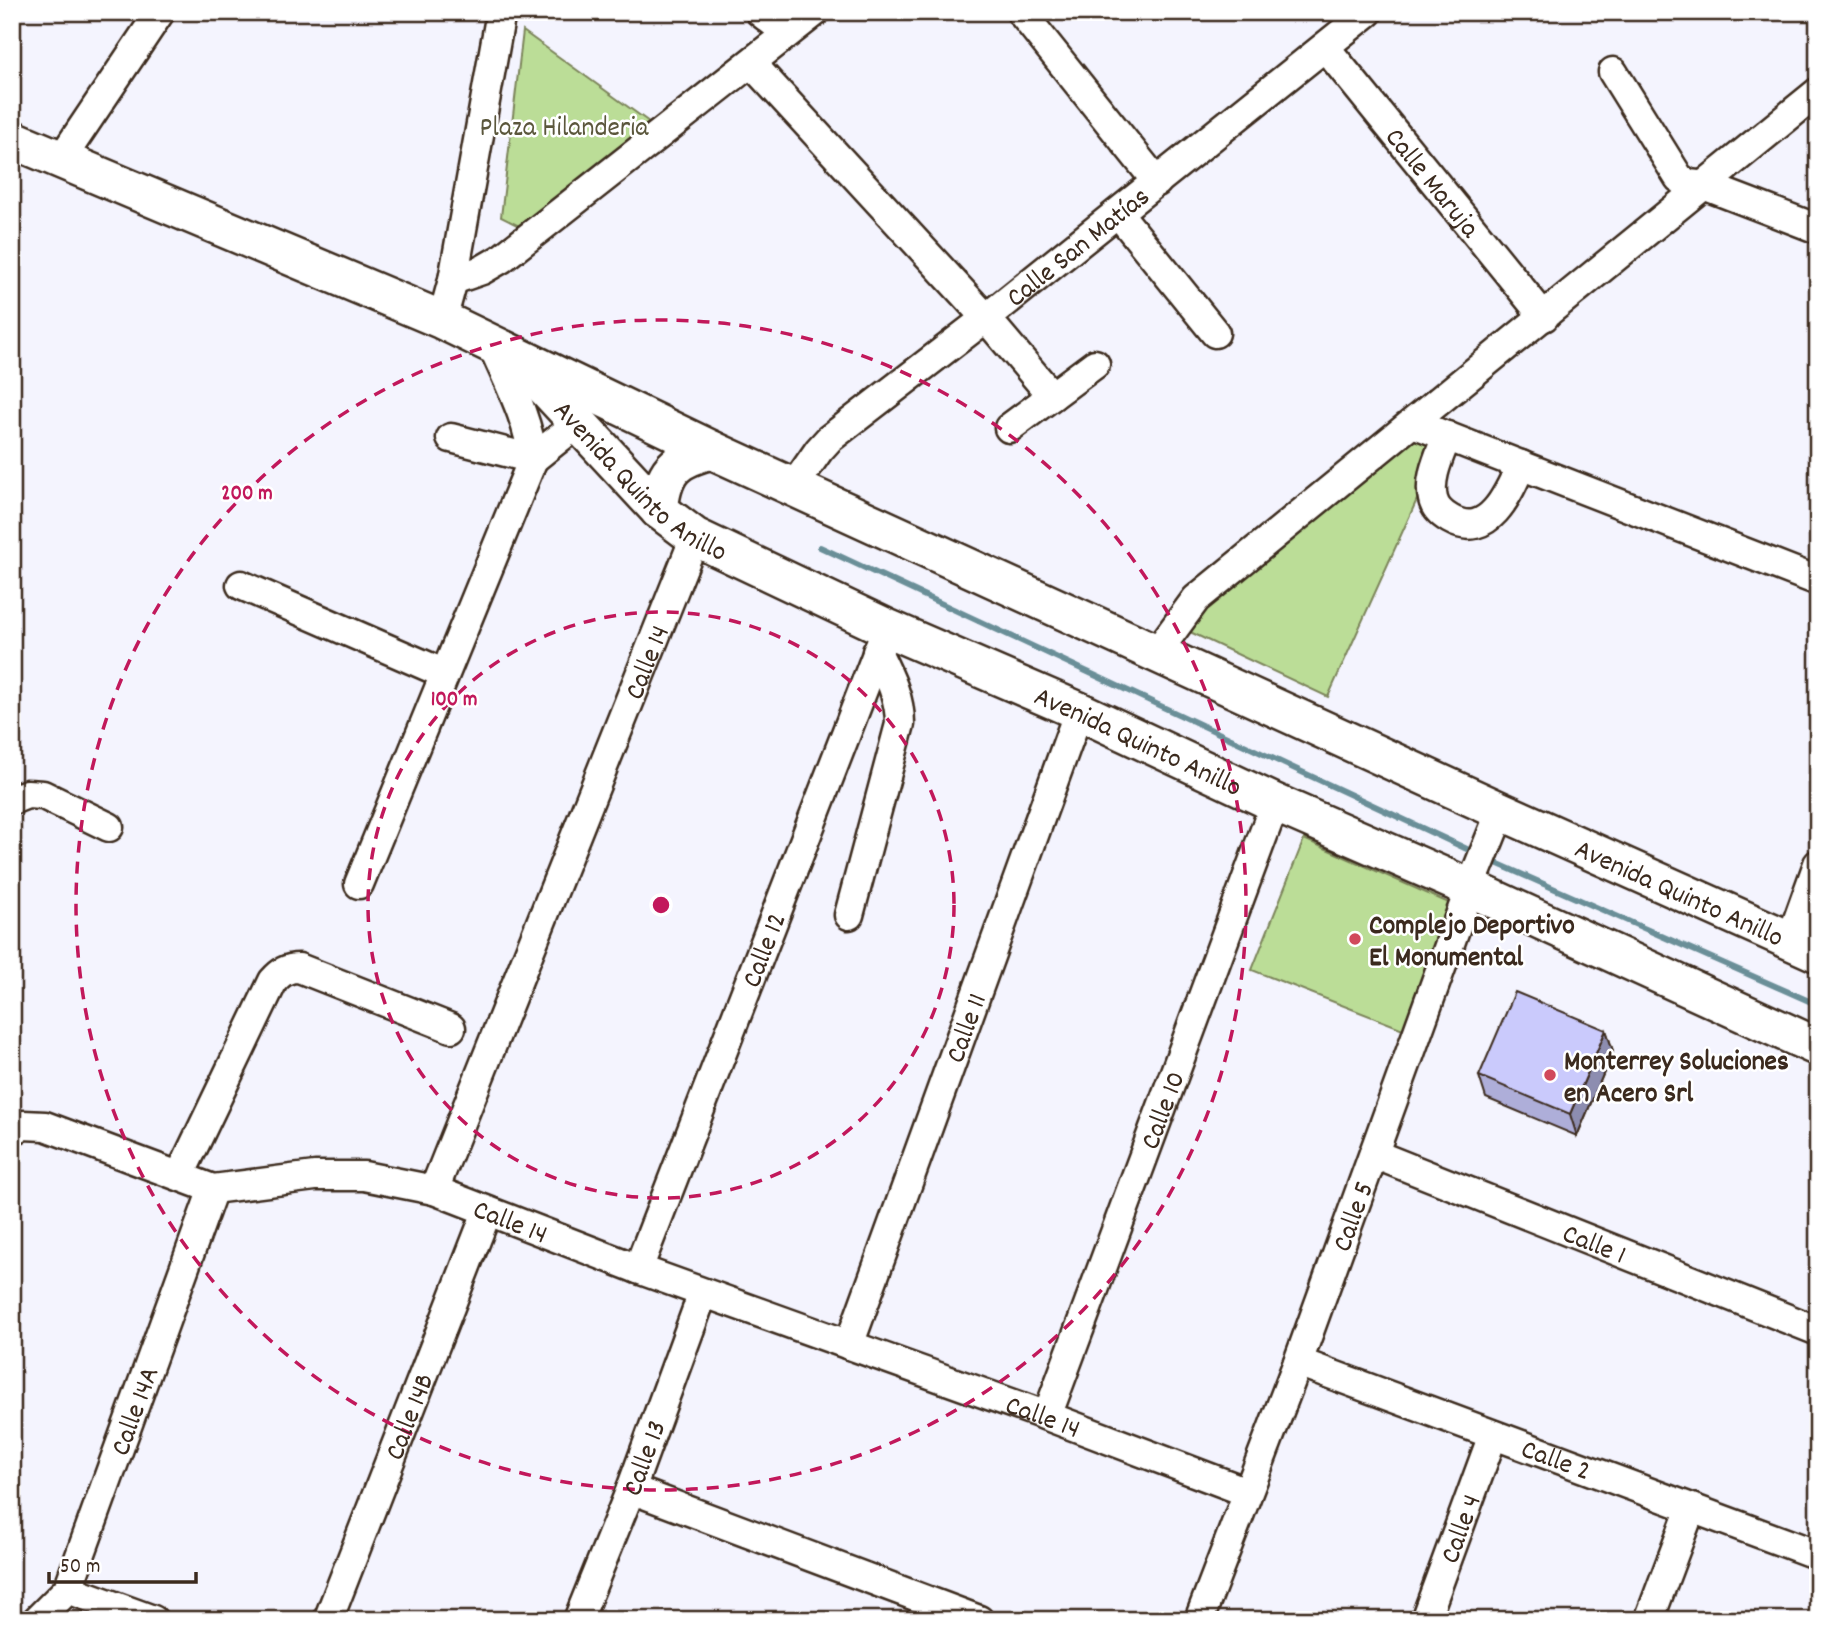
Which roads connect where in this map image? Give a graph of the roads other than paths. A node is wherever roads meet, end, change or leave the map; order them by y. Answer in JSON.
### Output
{"nodes":[{"id":1,"x":160,"y":12,"type":"edge"},
{"id":2,"x":501,"y":12,"type":"edge"},
{"id":3,"x":760,"y":12,"type":"edge"},
{"id":4,"x":815,"y":12,"type":"edge"},
{"id":5,"x":1021,"y":12,"type":"edge"},
{"id":6,"x":1368,"y":12,"type":"edge"},
{"id":7,"x":787,"y":33,"type":"junction"},
{"id":8,"x":1325,"y":47,"type":"junction"},
{"id":9,"x":752,"y":64,"type":"junction"},
{"id":10,"x":1613,"y":72,"type":"dead end"},
{"id":11,"x":1818,"y":92,"type":"edge"},
{"id":12,"x":12,"y":139,"type":"edge"},
{"id":13,"x":60,"y":160,"type":"junction"},
{"id":14,"x":1157,"y":182,"type":"junction"},
{"id":15,"x":1706,"y":186,"type":"junction"},
{"id":16,"x":1118,"y":213,"type":"junction"},
{"id":17,"x":1818,"y":229,"type":"edge"},
{"id":18,"x":453,"y":280,"type":"junction"},
{"id":19,"x":1544,"y":317,"type":"junction"},
{"id":20,"x":986,"y":318,"type":"junction"},
{"id":21,"x":442,"y":320,"type":"junction"},
{"id":22,"x":1215,"y":333,"type":"dead end"},
{"id":23,"x":503,"y":350,"type":"junction"},
{"id":24,"x":1095,"y":364,"type":"dead end"},
{"id":25,"x":1052,"y":396,"type":"junction"},
{"id":26,"x":578,"y":423,"type":"junction"},
{"id":27,"x":1413,"y":423,"type":"junction"},
{"id":28,"x":1009,"y":428,"type":"dead end"},
{"id":29,"x":1447,"y":436,"type":"junction"},
{"id":30,"x":451,"y":438,"type":"dead end"},
{"id":31,"x":712,"y":450,"type":"junction"},
{"id":32,"x":533,"y":458,"type":"junction"},
{"id":33,"x":1521,"y":465,"type":"junction"},
{"id":34,"x":794,"y":486,"type":"junction"},
{"id":35,"x":659,"y":510,"type":"junction"},
{"id":36,"x":695,"y":537,"type":"junction"},
{"id":37,"x":1818,"y":581,"type":"edge"},
{"id":38,"x":242,"y":585,"type":"dead end"},
{"id":39,"x":882,"y":640,"type":"junction"},
{"id":40,"x":1157,"y":652,"type":"junction"},
{"id":41,"x":443,"y":673,"type":"junction"},
{"id":42,"x":1079,"y":711,"type":"junction"},
{"id":43,"x":12,"y":800,"type":"edge"},
{"id":44,"x":1275,"y":803,"type":"junction"},
{"id":45,"x":1501,"y":811,"type":"junction"},
{"id":46,"x":109,"y":827,"type":"dead end"},
{"id":47,"x":1818,"y":864,"type":"edge"},
{"id":48,"x":359,"y":884,"type":"dead end"},
{"id":49,"x":1469,"y":888,"type":"junction"},
{"id":50,"x":849,"y":915,"type":"dead end"},
{"id":51,"x":1804,"y":947,"type":"edge"},
{"id":52,"x":451,"y":1028,"type":"dead end"},
{"id":53,"x":1818,"y":1047,"type":"edge"},
{"id":54,"x":12,"y":1131,"type":"edge"},
{"id":55,"x":1374,"y":1154,"type":"junction"},
{"id":56,"x":180,"y":1175,"type":"junction"},
{"id":57,"x":213,"y":1189,"type":"junction"},
{"id":58,"x":434,"y":1191,"type":"junction"},
{"id":59,"x":487,"y":1212,"type":"junction"},
{"id":60,"x":638,"y":1269,"type":"junction"},
{"id":61,"x":703,"y":1293,"type":"junction"},
{"id":62,"x":1818,"y":1331,"type":"edge"},
{"id":63,"x":849,"y":1345,"type":"junction"},
{"id":64,"x":1298,"y":1362,"type":"junction"},
{"id":65,"x":1047,"y":1416,"type":"junction"},
{"id":66,"x":1493,"y":1435,"type":"junction"},
{"id":67,"x":631,"y":1489,"type":"junction"},
{"id":68,"x":1247,"y":1492,"type":"junction"},
{"id":69,"x":1691,"y":1508,"type":"junction"},
{"id":70,"x":1818,"y":1555,"type":"edge"},
{"id":71,"x":68,"y":1589,"type":"junction"},
{"id":72,"x":37,"y":1620,"type":"edge"},
{"id":73,"x":153,"y":1620,"type":"edge"},
{"id":74,"x":328,"y":1620,"type":"edge"},
{"id":75,"x":578,"y":1620,"type":"edge"},
{"id":76,"x":979,"y":1620,"type":"edge"},
{"id":77,"x":1199,"y":1620,"type":"edge"},
{"id":78,"x":1424,"y":1620,"type":"edge"},
{"id":79,"x":1649,"y":1620,"type":"edge"}],
"edges":[{"from":1,"to":13,"type":"street"},
{"from":2,"to":18,"type":"street"},
{"from":3,"to":7,"type":"street"},
{"from":4,"to":7,"type":"street"},
{"from":5,"to":14,"type":"street"},
{"from":6,"to":8,"type":"street","name":"Calle San Matías"},
{"from":7,"to":9,"type":"street"},
{"from":8,"to":14,"type":"street","name":"Calle San Matías"},
{"from":8,"to":19,"type":"street","name":"Calle Maruja"},
{"from":9,"to":18,"type":"street"},
{"from":9,"to":20,"type":"street"},
{"from":10,"to":15,"type":"street"},
{"from":11,"to":15,"type":"street"},
{"from":12,"to":13,"type":"main road","name":"Avenida Quinto Anillo"},
{"from":13,"to":21,"type":"main road","name":"Avenida Quinto Anillo"},
{"from":14,"to":16,"type":"street","name":"Calle San Matías"},
{"from":15,"to":17,"type":"street"},
{"from":15,"to":19,"type":"street"},
{"from":16,"to":20,"type":"street","name":"Calle San Matías"},
{"from":16,"to":22,"type":"street"},
{"from":18,"to":21,"type":"street"},
{"from":19,"to":27,"type":"street"},
{"from":20,"to":25,"type":"street"},
{"from":20,"to":34,"type":"street","name":"Calle San Matías"},
{"from":21,"to":23,"type":"main road","name":"Avenida Quinto Anillo"},
{"from":23,"to":26,"type":"main road","name":"Avenida Quinto Anillo"},
{"from":23,"to":31,"type":"main road","name":"Avenida Quinto Anillo"},
{"from":23,"to":32,"type":"street"},
{"from":24,"to":25,"type":"street"},
{"from":25,"to":28,"type":"street"},
{"from":26,"to":32,"type":"street"},
{"from":26,"to":35,"type":"main road","name":"Avenida Quinto Anillo"},
{"from":27,"to":29,"type":"street"},
{"from":27,"to":40,"type":"street"},
{"from":29,"to":33,"type":"street"},
{"from":29,"to":33,"type":"street"},
{"from":30,"to":32,"type":"street"},
{"from":31,"to":34,"type":"main road","name":"Avenida Quinto Anillo"},
{"from":31,"to":35,"type":"main road"},
{"from":32,"to":41,"type":"street"},
{"from":33,"to":37,"type":"street"},
{"from":34,"to":40,"type":"main road","name":"Avenida Quinto Anillo"},
{"from":35,"to":36,"type":"main road","name":"Avenida Quinto Anillo"},
{"from":36,"to":39,"type":"main road","name":"Avenida Quinto Anillo"},
{"from":36,"to":58,"type":"street","name":"Calle 14"},
{"from":38,"to":41,"type":"street"},
{"from":39,"to":42,"type":"main road","name":"Avenida Quinto Anillo"},
{"from":39,"to":50,"type":"street"},
{"from":39,"to":60,"type":"street","name":"Calle 12"},
{"from":40,"to":45,"type":"main road","name":"Avenida Quinto Anillo"},
{"from":41,"to":48,"type":"street"},
{"from":42,"to":44,"type":"main road","name":"Avenida Quinto Anillo"},
{"from":42,"to":63,"type":"street","name":"Calle 11"},
{"from":43,"to":46,"type":"street"},
{"from":44,"to":49,"type":"main road","name":"Avenida Quinto Anillo"},
{"from":44,"to":65,"type":"street","name":"Calle 10"},
{"from":45,"to":49,"type":"street","name":"Calle 5"},
{"from":45,"to":51,"type":"main road","name":"Avenida Quinto Anillo"},
{"from":47,"to":51,"type":"street"},
{"from":49,"to":53,"type":"main road","name":"Avenida Quinto Anillo"},
{"from":49,"to":55,"type":"street","name":"Calle 5"},
{"from":52,"to":56,"type":"street"},
{"from":54,"to":56,"type":"street"},
{"from":55,"to":62,"type":"street","name":"Calle 1"},
{"from":55,"to":64,"type":"street","name":"Calle 5"},
{"from":56,"to":57,"type":"street"},
{"from":57,"to":58,"type":"street"},
{"from":57,"to":71,"type":"street","name":"Calle 14A"},
{"from":58,"to":59,"type":"street","name":"Calle 14"},
{"from":59,"to":60,"type":"street","name":"Calle 14"},
{"from":59,"to":74,"type":"street","name":"Calle 14B"},
{"from":60,"to":61,"type":"street","name":"Calle 14"},
{"from":61,"to":63,"type":"street","name":"Calle 14"},
{"from":61,"to":67,"type":"street","name":"Calle 13"},
{"from":63,"to":65,"type":"street","name":"Calle 14"},
{"from":64,"to":66,"type":"street","name":"Calle 2"},
{"from":64,"to":68,"type":"street","name":"Calle 5"},
{"from":65,"to":68,"type":"street","name":"Calle 14"},
{"from":66,"to":69,"type":"street","name":"Calle 2"},
{"from":66,"to":78,"type":"street","name":"Calle 4"},
{"from":67,"to":75,"type":"street","name":"Calle 13"},
{"from":67,"to":76,"type":"street"},
{"from":68,"to":77,"type":"street","name":"Calle 5"},
{"from":69,"to":70,"type":"street","name":"Calle 2"},
{"from":69,"to":79,"type":"street"},
{"from":71,"to":72,"type":"street","name":"Calle 14A"},
{"from":71,"to":73,"type":"street"}]}
